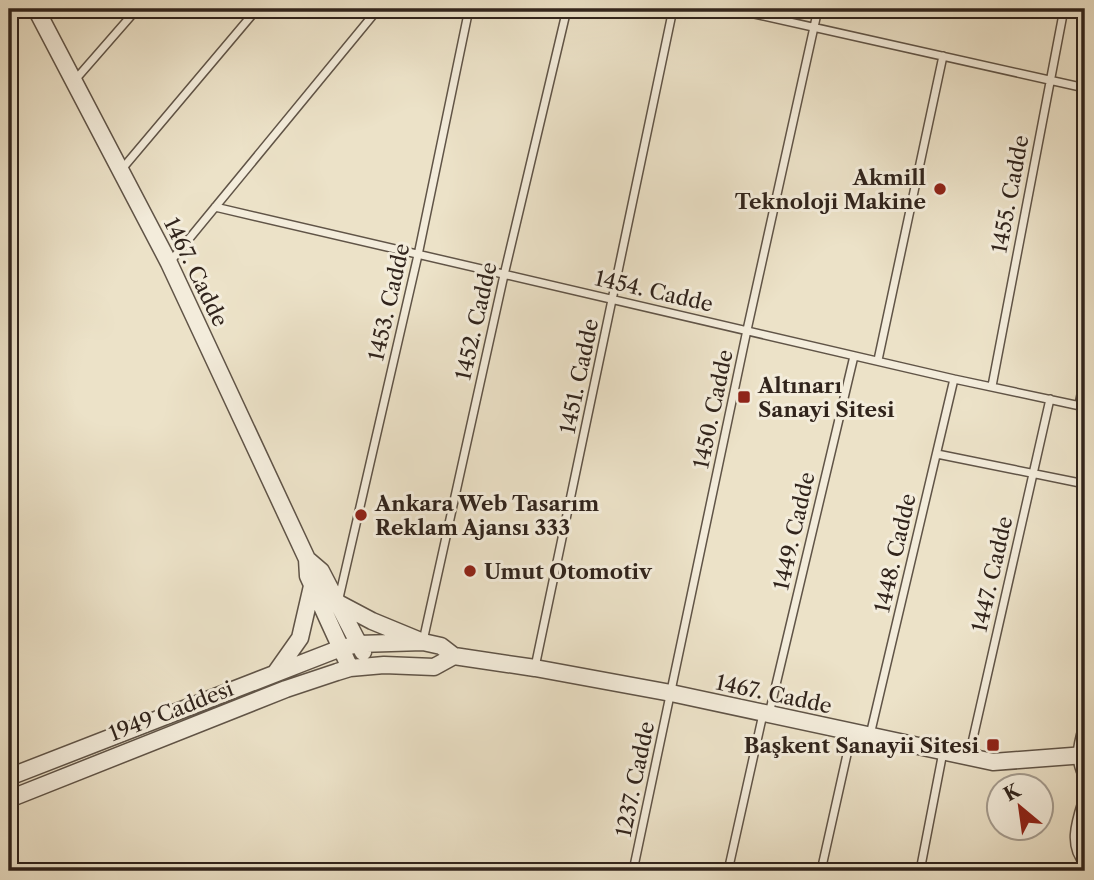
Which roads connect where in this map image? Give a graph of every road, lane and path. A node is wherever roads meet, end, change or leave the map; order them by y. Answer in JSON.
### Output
{"nodes":[{"id":1,"x":36,"y":9,"type":"edge"},
{"id":2,"x":137,"y":9,"type":"edge"},
{"id":3,"x":257,"y":9,"type":"edge"},
{"id":4,"x":378,"y":9,"type":"edge"},
{"id":5,"x":470,"y":9,"type":"edge"},
{"id":6,"x":567,"y":9,"type":"edge"},
{"id":7,"x":673,"y":9,"type":"edge"},
{"id":8,"x":733,"y":9,"type":"edge"},
{"id":9,"x":818,"y":9,"type":"edge"},
{"id":10,"x":1064,"y":9,"type":"edge"},
{"id":11,"x":814,"y":28,"type":"junction"},
{"id":12,"x":943,"y":56,"type":"junction"},
{"id":13,"x":1050,"y":79,"type":"junction"},
{"id":14,"x":75,"y":80,"type":"junction"},
{"id":15,"x":1085,"y":88,"type":"edge"},
{"id":16,"x":121,"y":169,"type":"junction"},
{"id":17,"x":215,"y":207,"type":"junction"},
{"id":18,"x":418,"y":256,"type":"junction"},
{"id":19,"x":169,"y":263,"type":"junction"},
{"id":20,"x":504,"y":275,"type":"junction"},
{"id":21,"x":613,"y":300,"type":"junction"},
{"id":22,"x":747,"y":330,"type":"junction"},
{"id":23,"x":854,"y":356,"type":"junction"},
{"id":24,"x":878,"y":360,"type":"junction"},
{"id":25,"x":1085,"y":374,"type":"edge"},
{"id":26,"x":954,"y":379,"type":"junction"},
{"id":27,"x":992,"y":386,"type":"junction"},
{"id":28,"x":1049,"y":398,"type":"junction"},
{"id":29,"x":1082,"y":406,"type":"edge"},
{"id":30,"x":937,"y":454,"type":"junction"},
{"id":31,"x":1032,"y":474,"type":"junction"},
{"id":32,"x":1085,"y":484,"type":"edge"},
{"id":33,"x":307,"y":559,"type":"junction"},
{"id":34,"x":312,"y":586,"type":"junction"},
{"id":35,"x":338,"y":603,"type":"junction"},
{"id":36,"x":423,"y":642,"type":"junction"},
{"id":37,"x":359,"y":645,"type":"junction"},
{"id":38,"x":341,"y":648,"type":"junction"},
{"id":39,"x":454,"y":656,"type":"junction"},
{"id":40,"x":370,"y":666,"type":"junction"},
{"id":41,"x":350,"y":668,"type":"junction"},
{"id":42,"x":534,"y":668,"type":"junction"},
{"id":43,"x":273,"y":675,"type":"junction"},
{"id":44,"x":671,"y":693,"type":"junction"},
{"id":45,"x":766,"y":714,"type":"junction"},
{"id":46,"x":1085,"y":718,"type":"edge"},
{"id":47,"x":852,"y":732,"type":"junction"},
{"id":48,"x":870,"y":736,"type":"junction"},
{"id":49,"x":943,"y":751,"type":"junction"},
{"id":50,"x":1080,"y":756,"type":"edge"},
{"id":51,"x":969,"y":757,"type":"junction"},
{"id":52,"x":9,"y":777,"type":"edge"},
{"id":53,"x":1085,"y":780,"type":"edge"},
{"id":54,"x":1085,"y":792,"type":"edge"},
{"id":55,"x":9,"y":799,"type":"edge"},
{"id":56,"x":1085,"y":865,"type":"edge"},
{"id":57,"x":633,"y":871,"type":"edge"},
{"id":58,"x":728,"y":871,"type":"edge"},
{"id":59,"x":821,"y":871,"type":"edge"},
{"id":60,"x":920,"y":871,"type":"edge"}],
"edges":[{"from":1,"to":14,"type":"street","name":"1467. Cadde"},
{"from":2,"to":14,"type":"lane"},
{"from":3,"to":16,"type":"lane"},
{"from":4,"to":17,"type":"lane"},
{"from":5,"to":18,"type":"lane","name":"1453. Cadde"},
{"from":6,"to":20,"type":"lane","name":"1452. Cadde"},
{"from":7,"to":21,"type":"lane","name":"1451. Cadde"},
{"from":8,"to":11,"type":"lane"},
{"from":9,"to":11,"type":"lane","name":"1450. Cadde"},
{"from":10,"to":13,"type":"lane","name":"1455. Cadde"},
{"from":11,"to":12,"type":"lane"},
{"from":11,"to":22,"type":"lane","name":"1450. Cadde"},
{"from":12,"to":13,"type":"lane"},
{"from":12,"to":24,"type":"lane"},
{"from":13,"to":15,"type":"lane"},
{"from":13,"to":27,"type":"lane","name":"1455. Cadde"},
{"from":14,"to":16,"type":"street","name":"1467. Cadde"},
{"from":16,"to":19,"type":"street","name":"1467. Cadde"},
{"from":17,"to":18,"type":"lane","name":"1454. Cadde"},
{"from":17,"to":19,"type":"lane"},
{"from":18,"to":20,"type":"lane","name":"1454. Cadde"},
{"from":18,"to":35,"type":"lane","name":"1453. Cadde"},
{"from":19,"to":33,"type":"street","name":"1467. Cadde"},
{"from":20,"to":21,"type":"lane","name":"1454. Cadde"},
{"from":20,"to":36,"type":"lane","name":"1452. Cadde"},
{"from":21,"to":22,"type":"lane","name":"1454. Cadde"},
{"from":21,"to":42,"type":"lane","name":"1451. Cadde"},
{"from":22,"to":23,"type":"lane","name":"1454. Cadde"},
{"from":22,"to":44,"type":"lane","name":"1450. Cadde"},
{"from":23,"to":24,"type":"lane","name":"1454. Cadde"},
{"from":23,"to":45,"type":"lane","name":"1449. Cadde"},
{"from":24,"to":26,"type":"lane","name":"1454. Cadde"},
{"from":25,"to":29,"type":"lane"},
{"from":26,"to":27,"type":"lane","name":"1454. Cadde"},
{"from":26,"to":30,"type":"lane","name":"1448. Cadde"},
{"from":27,"to":28,"type":"lane","name":"1454. Cadde"},
{"from":28,"to":29,"type":"lane","name":"1454. Cadde"},
{"from":28,"to":31,"type":"lane","name":"1447. Cadde"},
{"from":30,"to":31,"type":"lane"},
{"from":30,"to":48,"type":"lane","name":"1448. Cadde"},
{"from":31,"to":32,"type":"lane"},
{"from":31,"to":51,"type":"lane","name":"1447. Cadde"},
{"from":33,"to":34,"type":"street","name":"1467. Cadde"},
{"from":33,"to":35,"type":"street","name":"1467. Cadde"},
{"from":34,"to":38,"type":"street","name":"1467. Cadde"},
{"from":34,"to":43,"type":"street"},
{"from":35,"to":36,"type":"street"},
{"from":35,"to":37,"type":"street","name":"1467. Cadde"},
{"from":36,"to":37,"type":"street","name":"1467. Cadde"},
{"from":36,"to":39,"type":"street","name":"1467. Cadde"},
{"from":37,"to":38,"type":"street","name":"1467. Cadde"},
{"from":37,"to":40,"type":"street","name":"1467. Cadde"},
{"from":38,"to":41,"type":"street","name":"1467. Cadde"},
{"from":38,"to":43,"type":"street","name":"1949 Caddesi"},
{"from":39,"to":40,"type":"street","name":"1467. Cadde"},
{"from":39,"to":42,"type":"street","name":"1467. Cadde"},
{"from":40,"to":41,"type":"street","name":"1467. Cadde"},
{"from":41,"to":55,"type":"street","name":"1949 Caddesi"},
{"from":42,"to":44,"type":"street","name":"1467. Cadde"},
{"from":43,"to":52,"type":"street","name":"1949 Caddesi"},
{"from":44,"to":45,"type":"street","name":"1467. Cadde"},
{"from":44,"to":57,"type":"lane","name":"1237. Cadde"},
{"from":45,"to":47,"type":"street","name":"1467. Cadde"},
{"from":45,"to":58,"type":"lane","name":"1449. Cadde"},
{"from":46,"to":50,"type":"lane"},
{"from":47,"to":48,"type":"street","name":"1467. Cadde"},
{"from":47,"to":59,"type":"lane"},
{"from":48,"to":49,"type":"street","name":"1467. Cadde"},
{"from":49,"to":51,"type":"street","name":"1467. Cadde"},
{"from":49,"to":60,"type":"lane"},
{"from":50,"to":51,"type":"street","name":"1467. Cadde"},
{"from":50,"to":53,"type":"lane"},
{"from":54,"to":56,"type":"lane"}]}
